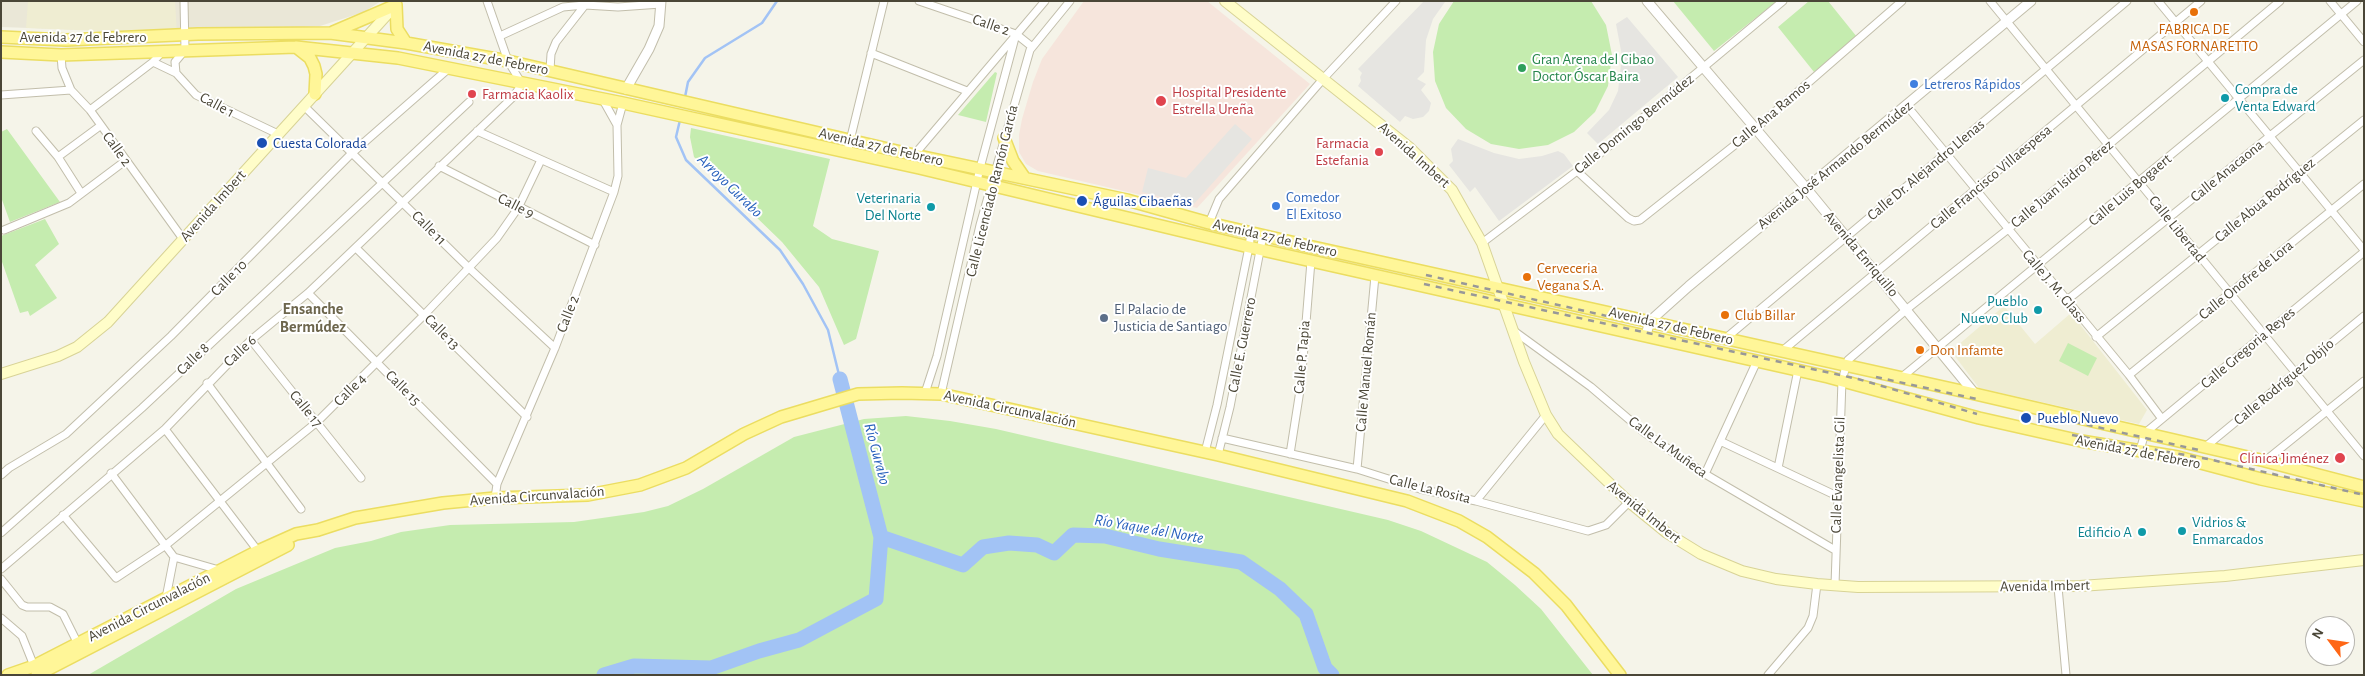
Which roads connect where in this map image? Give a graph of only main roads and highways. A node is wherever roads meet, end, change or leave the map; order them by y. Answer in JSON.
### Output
{"nodes":[{"id":1,"x":1225,"y":1,"type":"edge"},
{"id":2,"x":398,"y":3,"type":"edge"},
{"id":3,"x":330,"y":33,"type":"junction"},
{"id":4,"x":1,"y":37,"type":"edge"},
{"id":5,"x":367,"y":37,"type":"junction"},
{"id":6,"x":406,"y":42,"type":"junction"},
{"id":7,"x":296,"y":48,"type":"junction"},
{"id":8,"x":1,"y":52,"type":"edge"},
{"id":9,"x":354,"y":52,"type":"junction"},
{"id":10,"x":315,"y":94,"type":"junction"},
{"id":11,"x":1004,"y":138,"type":"road end"},
{"id":12,"x":1024,"y":177,"type":"junction"},
{"id":13,"x":1498,"y":287,"type":"junction"},
{"id":14,"x":1503,"y":305,"type":"junction"},
{"id":15,"x":1,"y":374,"type":"edge"},
{"id":16,"x":2364,"y":487,"type":"edge"},
{"id":17,"x":2364,"y":501,"type":"edge"},
{"id":18,"x":318,"y":530,"type":"junction"},
{"id":19,"x":2364,"y":560,"type":"edge"},
{"id":20,"x":36,"y":670,"type":"edge"},
{"id":21,"x":8,"y":675,"type":"edge"},
{"id":22,"x":1620,"y":675,"type":"edge"}],
"edges":[{"from":1,"to":13,"type":"main road","name":"Avenida Imbert"},
{"from":2,"to":3,"type":"main road"},
{"from":2,"to":5,"type":"main road","name":"Avenida Imbert"},
{"from":2,"to":6,"type":"main road"},
{"from":3,"to":4,"type":"main road","name":"Avenida 27 de Febrero"},
{"from":3,"to":5,"type":"main road","name":"Avenida 27 de Febrero"},
{"from":5,"to":6,"type":"main road","name":"Avenida 27 de Febrero"},
{"from":5,"to":9,"type":"main road","name":"Avenida Imbert"},
{"from":6,"to":12,"type":"main road","name":"Avenida 27 de Febrero"},
{"from":7,"to":8,"type":"main road","name":"Avenida 27 de Febrero"},
{"from":7,"to":9,"type":"main road","name":"Avenida 27 de Febrero"},
{"from":7,"to":10,"type":"main road"},
{"from":9,"to":10,"type":"main road","name":"Avenida Imbert"},
{"from":9,"to":14,"type":"main road","name":"Avenida 27 de Febrero"},
{"from":10,"to":15,"type":"main road","name":"Avenida Imbert"},
{"from":11,"to":12,"type":"main road"},
{"from":12,"to":13,"type":"main road","name":"Avenida 27 de Febrero"},
{"from":13,"to":14,"type":"main road","name":"Avenida Imbert"},
{"from":13,"to":16,"type":"main road","name":"Avenida 27 de Febrero"},
{"from":14,"to":17,"type":"main road","name":"Avenida 27 de Febrero"},
{"from":14,"to":19,"type":"main road","name":"Avenida Imbert"},
{"from":18,"to":20,"type":"main road","name":"Avenida Circunvalación"},
{"from":18,"to":20,"type":"main road","name":"Avenida Circunvalación"},
{"from":18,"to":22,"type":"main road","name":"Avenida Circunvalación"},
{"from":20,"to":21,"type":"main road","name":"Avenida Circunvalación"}]}
